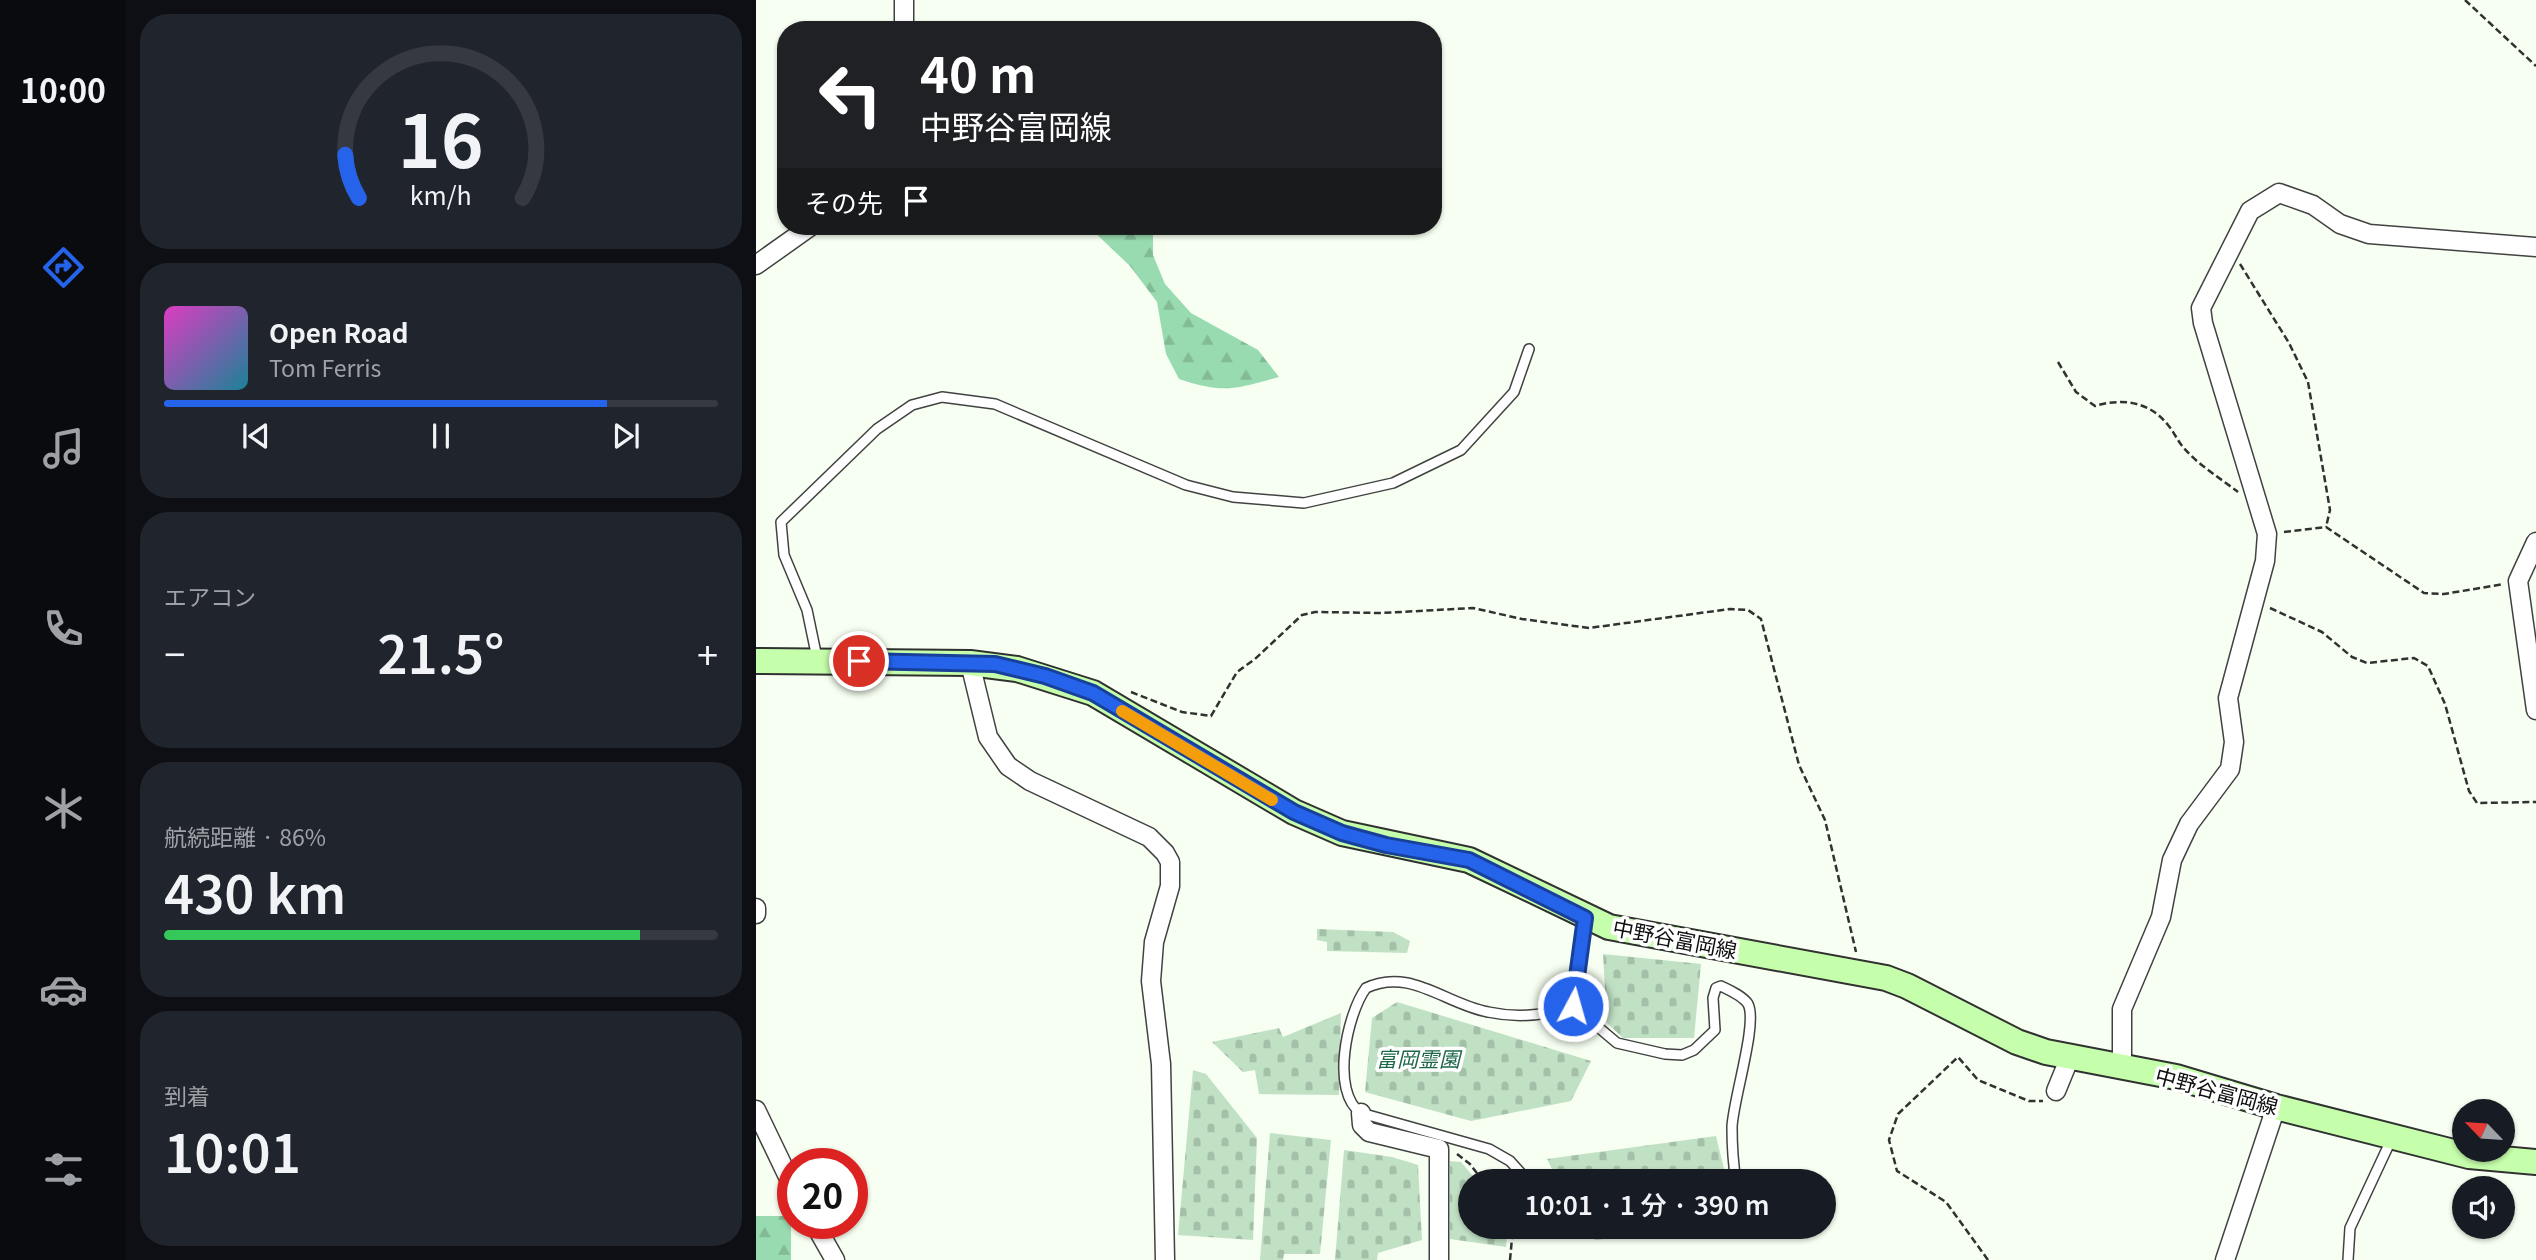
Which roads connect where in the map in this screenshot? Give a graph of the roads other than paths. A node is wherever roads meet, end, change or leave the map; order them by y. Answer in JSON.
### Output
{"nodes":[{"id":1,"x":904,"y":0,"type":"edge"},
{"id":2,"x":904,"y":21,"type":"edge"},
{"id":3,"x":798,"y":235,"type":"edge"},
{"id":4,"x":2536,"y":247,"type":"edge"},
{"id":5,"x":756,"y":265,"type":"edge"},
{"id":6,"x":1529,"y":349,"type":"dead end"},
{"id":7,"x":2536,"y":542,"type":"edge"},
{"id":8,"x":817,"y":660,"type":"junction"},
{"id":9,"x":756,"y":661,"type":"edge"},
{"id":10,"x":970,"y":663,"type":"junction"},
{"id":11,"x":2536,"y":710,"type":"edge"},
{"id":12,"x":756,"y":908,"type":"edge"},
{"id":13,"x":756,"y":914,"type":"edge"},
{"id":14,"x":1585,"y":918,"type":"junction"},
{"id":15,"x":1573,"y":1006,"type":"junction"},
{"id":16,"x":2070,"y":1057,"type":"junction"},
{"id":17,"x":2122,"y":1066,"type":"junction"},
{"id":18,"x":2056,"y":1091,"type":"road end"},
{"id":19,"x":2276,"y":1107,"type":"junction"},
{"id":20,"x":756,"y":1110,"type":"edge"},
{"id":21,"x":1362,"y":1113,"type":"junction"},
{"id":22,"x":2393,"y":1136,"type":"junction"},
{"id":23,"x":777,"y":1154,"type":"edge"},
{"id":24,"x":2536,"y":1162,"type":"edge"},
{"id":25,"x":1517,"y":1169,"type":"edge"},
{"id":26,"x":1735,"y":1169,"type":"edge"},
{"id":27,"x":823,"y":1239,"type":"edge"},
{"id":28,"x":835,"y":1260,"type":"edge"},
{"id":29,"x":1165,"y":1260,"type":"edge"},
{"id":30,"x":1439,"y":1260,"type":"edge"},
{"id":31,"x":2225,"y":1260,"type":"edge"},
{"id":32,"x":2348,"y":1260,"type":"edge"}],
"edges":[{"from":1,"to":2,"type":"street"},
{"from":3,"to":5,"type":"street"},
{"from":4,"to":17,"type":"street"},
{"from":6,"to":8,"type":"lane"},
{"from":7,"to":11,"type":"street"},
{"from":8,"to":9,"type":"main road","name":"中野谷富岡線"},
{"from":8,"to":10,"type":"main road","name":"中野谷富岡線"},
{"from":10,"to":14,"type":"main road","name":"中野谷富岡線"},
{"from":10,"to":29,"type":"street"},
{"from":12,"to":13,"type":"street"},
{"from":14,"to":15,"type":"lane"},
{"from":14,"to":16,"type":"main road","name":"中野谷富岡線"},
{"from":15,"to":21,"type":"lane"},
{"from":15,"to":26,"type":"lane"},
{"from":16,"to":17,"type":"main road","name":"中野谷富岡線"},
{"from":16,"to":18,"type":"street"},
{"from":17,"to":19,"type":"main road","name":"中野谷富岡線"},
{"from":19,"to":22,"type":"main road","name":"中野谷富岡線"},
{"from":19,"to":31,"type":"street"},
{"from":20,"to":23,"type":"street"},
{"from":21,"to":25,"type":"lane"},
{"from":21,"to":30,"type":"street"},
{"from":22,"to":24,"type":"main road","name":"中野谷富岡線"},
{"from":22,"to":32,"type":"lane"},
{"from":27,"to":28,"type":"street"}]}
